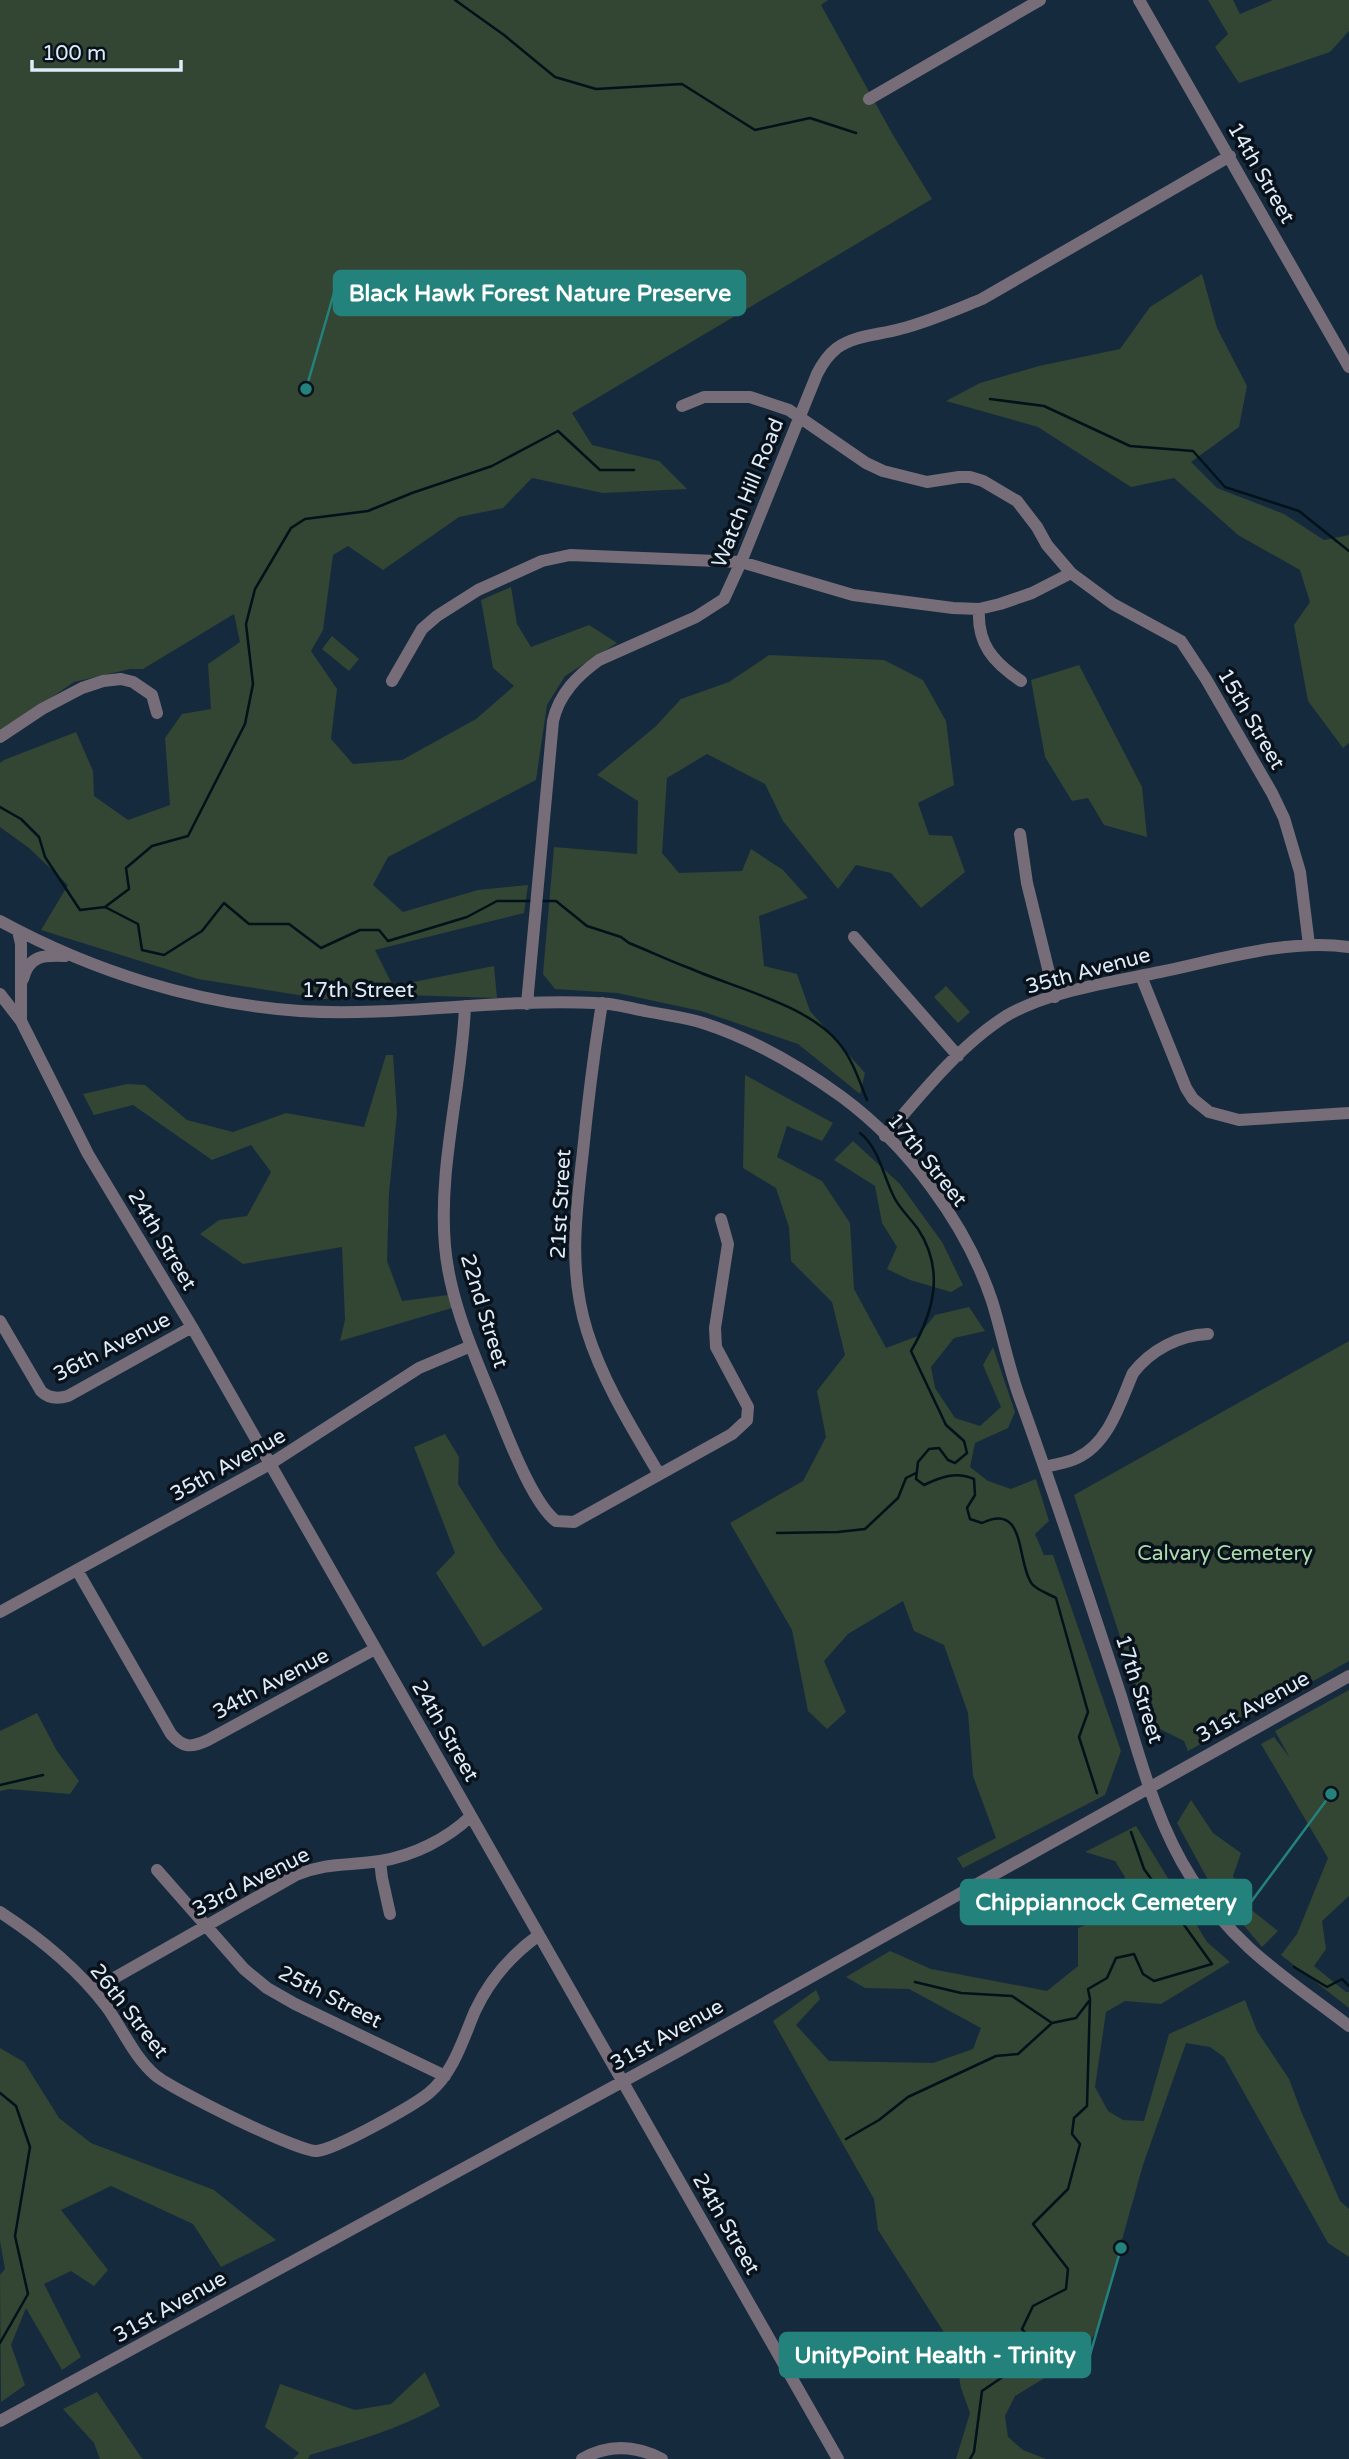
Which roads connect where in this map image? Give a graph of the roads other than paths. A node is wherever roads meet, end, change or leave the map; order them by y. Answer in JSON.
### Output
{"nodes":[{"id":1,"x":1040,"y":0,"type":"edge"},
{"id":2,"x":1139,"y":0,"type":"edge"},
{"id":3,"x":869,"y":99,"type":"dead end"},
{"id":4,"x":1230,"y":156,"type":"junction"},
{"id":5,"x":1349,"y":366,"type":"edge"},
{"id":6,"x":682,"y":406,"type":"dead end"},
{"id":7,"x":800,"y":418,"type":"junction"},
{"id":8,"x":741,"y":562,"type":"junction"},
{"id":9,"x":1071,"y":573,"type":"junction"},
{"id":10,"x":979,"y":609,"type":"junction"},
{"id":11,"x":392,"y":681,"type":"dead end"},
{"id":12,"x":1021,"y":681,"type":"dead end"},
{"id":13,"x":157,"y":713,"type":"dead end"},
{"id":14,"x":0,"y":737,"type":"edge"},
{"id":15,"x":1020,"y":834,"type":"dead end"},
{"id":16,"x":0,"y":921,"type":"edge"},
{"id":17,"x":18,"y":930,"type":"junction"},
{"id":18,"x":854,"y":937,"type":"dead end"},
{"id":19,"x":1309,"y":945,"type":"junction"},
{"id":20,"x":1349,"y":947,"type":"edge"},
{"id":21,"x":76,"y":957,"type":"junction"},
{"id":22,"x":1141,"y":976,"type":"junction"},
{"id":23,"x":20,"y":989,"type":"junction"},
{"id":24,"x":0,"y":994,"type":"edge"},
{"id":25,"x":1055,"y":997,"type":"junction"},
{"id":26,"x":602,"y":1003,"type":"junction"},
{"id":27,"x":527,"y":1004,"type":"junction"},
{"id":28,"x":464,"y":1006,"type":"junction"},
{"id":29,"x":21,"y":1021,"type":"junction"},
{"id":30,"x":958,"y":1056,"type":"junction"},
{"id":31,"x":1349,"y":1114,"type":"edge"},
{"id":32,"x":885,"y":1136,"type":"junction"},
{"id":33,"x":721,"y":1219,"type":"dead end"},
{"id":34,"x":0,"y":1321,"type":"edge"},
{"id":35,"x":192,"y":1327,"type":"junction"},
{"id":36,"x":1208,"y":1334,"type":"dead end"},
{"id":37,"x":5,"y":1340,"type":"edge"},
{"id":38,"x":471,"y":1346,"type":"junction"},
{"id":39,"x":270,"y":1464,"type":"junction"},
{"id":40,"x":1045,"y":1467,"type":"junction"},
{"id":41,"x":659,"y":1474,"type":"junction"},
{"id":42,"x":77,"y":1570,"type":"junction"},
{"id":43,"x":0,"y":1612,"type":"edge"},
{"id":44,"x":375,"y":1649,"type":"junction"},
{"id":45,"x":1349,"y":1676,"type":"edge"},
{"id":46,"x":1149,"y":1788,"type":"junction"},
{"id":47,"x":471,"y":1816,"type":"junction"},
{"id":48,"x":380,"y":1861,"type":"junction"},
{"id":49,"x":157,"y":1870,"type":"dead end"},
{"id":50,"x":0,"y":1912,"type":"edge"},
{"id":51,"x":390,"y":1914,"type":"dead end"},
{"id":52,"x":206,"y":1926,"type":"junction"},
{"id":53,"x":539,"y":1936,"type":"junction"},
{"id":54,"x":93,"y":1990,"type":"junction"},
{"id":55,"x":1349,"y":2026,"type":"edge"},
{"id":56,"x":444,"y":2076,"type":"junction"},
{"id":57,"x":622,"y":2082,"type":"junction"},
{"id":58,"x":0,"y":2421,"type":"edge"},
{"id":59,"x":582,"y":2459,"type":"edge"},
{"id":60,"x":662,"y":2459,"type":"edge"},
{"id":61,"x":838,"y":2459,"type":"edge"}],
"edges":[{"from":1,"to":3,"type":"street"},
{"from":2,"to":4,"type":"street","name":"14th Street"},
{"from":4,"to":5,"type":"street","name":"14th Street"},
{"from":4,"to":7,"type":"street","name":"Watch Hill Road"},
{"from":6,"to":7,"type":"street","name":"15th Street"},
{"from":7,"to":8,"type":"street","name":"Watch Hill Road"},
{"from":7,"to":9,"type":"street","name":"15th Street"},
{"from":8,"to":10,"type":"street"},
{"from":8,"to":11,"type":"street"},
{"from":8,"to":27,"type":"street","name":"Watch Hill Road"},
{"from":9,"to":10,"type":"street"},
{"from":9,"to":19,"type":"street","name":"15th Street"},
{"from":10,"to":12,"type":"street"},
{"from":13,"to":14,"type":"street"},
{"from":15,"to":25,"type":"street"},
{"from":16,"to":17,"type":"street","name":"17th Street"},
{"from":17,"to":21,"type":"street","name":"17th Street"},
{"from":17,"to":23,"type":"street","name":"24th Street"},
{"from":18,"to":30,"type":"street"},
{"from":19,"to":20,"type":"street","name":"35th Avenue"},
{"from":19,"to":22,"type":"street","name":"35th Avenue"},
{"from":21,"to":23,"type":"street","name":"24th Street"},
{"from":21,"to":28,"type":"street","name":"17th Street"},
{"from":22,"to":25,"type":"street","name":"35th Avenue"},
{"from":22,"to":31,"type":"street"},
{"from":23,"to":29,"type":"street","name":"24th Street"},
{"from":24,"to":29,"type":"street","name":"24th Street"},
{"from":25,"to":30,"type":"street","name":"35th Avenue"},
{"from":26,"to":27,"type":"street","name":"17th Street"},
{"from":26,"to":32,"type":"street","name":"17th Street"},
{"from":26,"to":41,"type":"street","name":"21st Street"},
{"from":27,"to":28,"type":"street","name":"17th Street"},
{"from":28,"to":38,"type":"street","name":"22nd Street"},
{"from":29,"to":35,"type":"street","name":"24th Street"},
{"from":30,"to":32,"type":"street","name":"35th Avenue"},
{"from":32,"to":40,"type":"street","name":"17th Street"},
{"from":33,"to":41,"type":"street"},
{"from":34,"to":37,"type":"street"},
{"from":35,"to":37,"type":"street","name":"36th Avenue"},
{"from":35,"to":39,"type":"street","name":"24th Street"},
{"from":36,"to":40,"type":"street"},
{"from":38,"to":39,"type":"street","name":"35th Avenue"},
{"from":38,"to":41,"type":"street","name":"22nd Street"},
{"from":39,"to":42,"type":"street","name":"35th Avenue"},
{"from":39,"to":44,"type":"street","name":"24th Street"},
{"from":40,"to":46,"type":"street","name":"17th Street"},
{"from":42,"to":43,"type":"street","name":"35th Avenue"},
{"from":42,"to":44,"type":"street","name":"34th Avenue"},
{"from":44,"to":47,"type":"street","name":"24th Street"},
{"from":45,"to":46,"type":"street","name":"31st Avenue"},
{"from":46,"to":55,"type":"street","name":"17th Street"},
{"from":46,"to":57,"type":"street","name":"31st Avenue"},
{"from":47,"to":48,"type":"street","name":"33rd Avenue"},
{"from":47,"to":53,"type":"street","name":"24th Street"},
{"from":48,"to":51,"type":"street"},
{"from":48,"to":52,"type":"street","name":"33rd Avenue"},
{"from":49,"to":52,"type":"street","name":"25th Street"},
{"from":50,"to":54,"type":"street","name":"26th Street"},
{"from":52,"to":54,"type":"street","name":"33rd Avenue"},
{"from":52,"to":56,"type":"street","name":"25th Street"},
{"from":53,"to":56,"type":"street"},
{"from":53,"to":57,"type":"street","name":"24th Street"},
{"from":54,"to":56,"type":"street","name":"26th Street"},
{"from":57,"to":58,"type":"street","name":"31st Avenue"},
{"from":57,"to":61,"type":"street","name":"24th Street"},
{"from":59,"to":60,"type":"street"}]}
